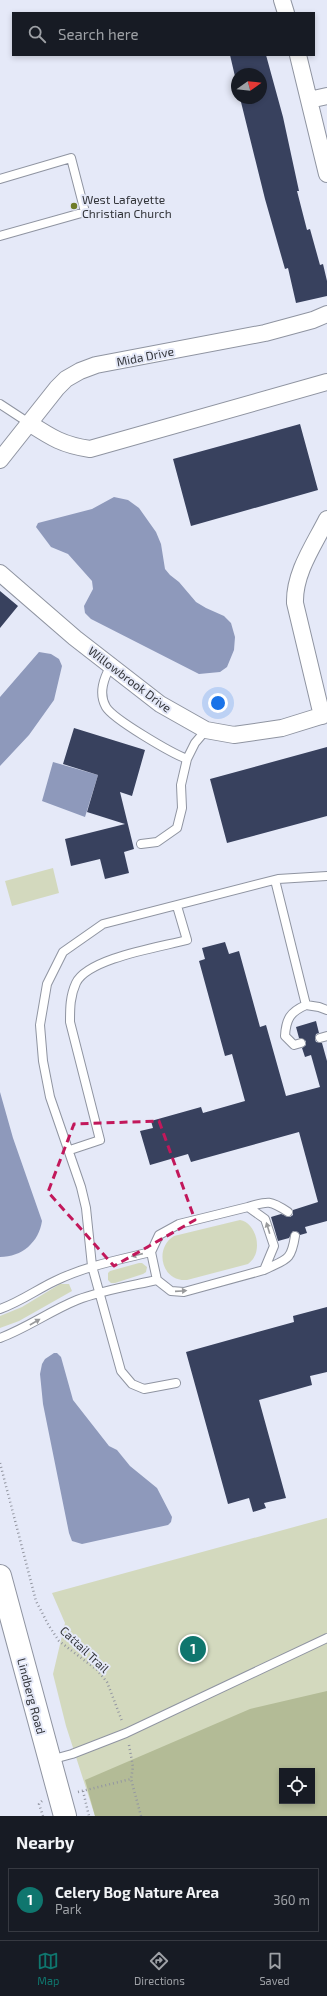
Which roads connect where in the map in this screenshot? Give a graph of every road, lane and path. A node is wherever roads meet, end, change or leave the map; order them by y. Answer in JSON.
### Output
{"nodes":[{"id":1,"x":282,"y":0,"type":"edge"},
{"id":2,"x":286,"y":12,"type":"edge"},
{"id":3,"x":298,"y":56,"type":"edge"},
{"id":4,"x":327,"y":96,"type":"edge"},
{"id":5,"x":309,"y":100,"type":"junction"},
{"id":6,"x":327,"y":174,"type":"edge"},
{"id":7,"x":0,"y":179,"type":"edge"},
{"id":8,"x":0,"y":236,"type":"edge"},
{"id":9,"x":327,"y":314,"type":"edge"},
{"id":10,"x":327,"y":382,"type":"edge"},
{"id":11,"x":0,"y":404,"type":"edge"},
{"id":12,"x":29,"y":423,"type":"junction"},
{"id":13,"x":0,"y":460,"type":"edge"},
{"id":14,"x":327,"y":519,"type":"edge"},
{"id":15,"x":0,"y":573,"type":"edge"},
{"id":16,"x":110,"y":665,"type":"junction"},
{"id":17,"x":325,"y":715,"type":"edge"},
{"id":18,"x":206,"y":730,"type":"junction"},
{"id":19,"x":187,"y":759,"type":"junction"},
{"id":20,"x":141,"y":844,"type":"dead end"},
{"id":21,"x":327,"y":876,"type":"edge"},
{"id":22,"x":275,"y":880,"type":"junction"},
{"id":23,"x":177,"y":906,"type":"junction"},
{"id":24,"x":306,"y":1005,"type":"junction"},
{"id":25,"x":327,"y":1010,"type":"edge"},
{"id":26,"x":301,"y":1043,"type":"dead end"},
{"id":27,"x":70,"y":1150,"type":"junction"},
{"id":28,"x":248,"y":1207,"type":"junction"},
{"id":29,"x":288,"y":1212,"type":"dead end"},
{"id":30,"x":295,"y":1236,"type":"dead end"},
{"id":31,"x":151,"y":1252,"type":"junction"},
{"id":32,"x":92,"y":1266,"type":"junction"},
{"id":33,"x":264,"y":1270,"type":"junction"},
{"id":34,"x":157,"y":1280,"type":"junction"},
{"id":35,"x":100,"y":1292,"type":"junction"},
{"id":36,"x":0,"y":1309,"type":"edge"},
{"id":37,"x":0,"y":1338,"type":"edge"},
{"id":38,"x":176,"y":1383,"type":"dead end"},
{"id":39,"x":0,"y":1463,"type":"edge"},
{"id":40,"x":0,"y":1576,"type":"edge"},
{"id":41,"x":327,"y":1638,"type":"edge"},
{"id":42,"x":126,"y":1733,"type":"junction"},
{"id":43,"x":49,"y":1760,"type":"junction"},
{"id":44,"x":131,"y":1779,"type":"junction"},
{"id":45,"x":83,"y":1791,"type":"junction"},
{"id":46,"x":76,"y":1792,"type":"dead end"},
{"id":47,"x":65,"y":1816,"type":"edge"},
{"id":48,"x":89,"y":1816,"type":"edge"},
{"id":49,"x":141,"y":1816,"type":"edge"}],
"edges":[{"from":1,"to":2,"type":"street"},
{"from":3,"to":5,"type":"street"},
{"from":4,"to":5,"type":"street"},
{"from":5,"to":6,"type":"street"},
{"from":7,"to":8,"type":"lane"},
{"from":9,"to":12,"type":"street","name":"Mida Drive"},
{"from":10,"to":12,"type":"street"},
{"from":11,"to":12,"type":"lane"},
{"from":12,"to":13,"type":"street","name":"Mida Drive"},
{"from":14,"to":17,"type":"street"},
{"from":15,"to":16,"type":"street","name":"Willowbrook Drive"},
{"from":16,"to":18,"type":"street","name":"Willowbrook Drive"},
{"from":16,"to":19,"type":"lane"},
{"from":17,"to":18,"type":"street","name":"Willowbrook Drive"},
{"from":18,"to":19,"type":"lane"},
{"from":19,"to":20,"type":"lane"},
{"from":21,"to":22,"type":"lane"},
{"from":22,"to":23,"type":"lane"},
{"from":22,"to":24,"type":"lane"},
{"from":23,"to":27,"type":"lane"},
{"from":23,"to":27,"type":"lane"},
{"from":24,"to":25,"type":"lane"},
{"from":24,"to":26,"type":"lane"},
{"from":27,"to":32,"type":"lane"},
{"from":28,"to":29,"type":"lane"},
{"from":28,"to":31,"type":"lane"},
{"from":33,"to":28,"type":"lane","one_way":true},
{"from":30,"to":33,"type":"lane"},
{"from":31,"to":32,"type":"lane","one_way":true},
{"from":31,"to":34,"type":"lane"},
{"from":32,"to":35,"type":"lane"},
{"from":32,"to":36,"type":"lane"},
{"from":34,"to":33,"type":"lane","one_way":true},
{"from":34,"to":35,"type":"lane"},
{"from":37,"to":35,"type":"lane","one_way":true},
{"from":35,"to":38,"type":"lane"},
{"from":39,"to":42,"type":"path","name":"Cattail Trail"},
{"from":40,"to":43,"type":"main road","name":"Lindberg Road"},
{"from":41,"to":42,"type":"lane"},
{"from":42,"to":43,"type":"lane"},
{"from":42,"to":44,"type":"path","name":"Cattail Trail"},
{"from":43,"to":47,"type":"main road","name":"Lindberg Road"},
{"from":44,"to":45,"type":"path"},
{"from":44,"to":49,"type":"path","name":"Cattail Trail"},
{"from":45,"to":46,"type":"path"},
{"from":45,"to":48,"type":"path"}]}
